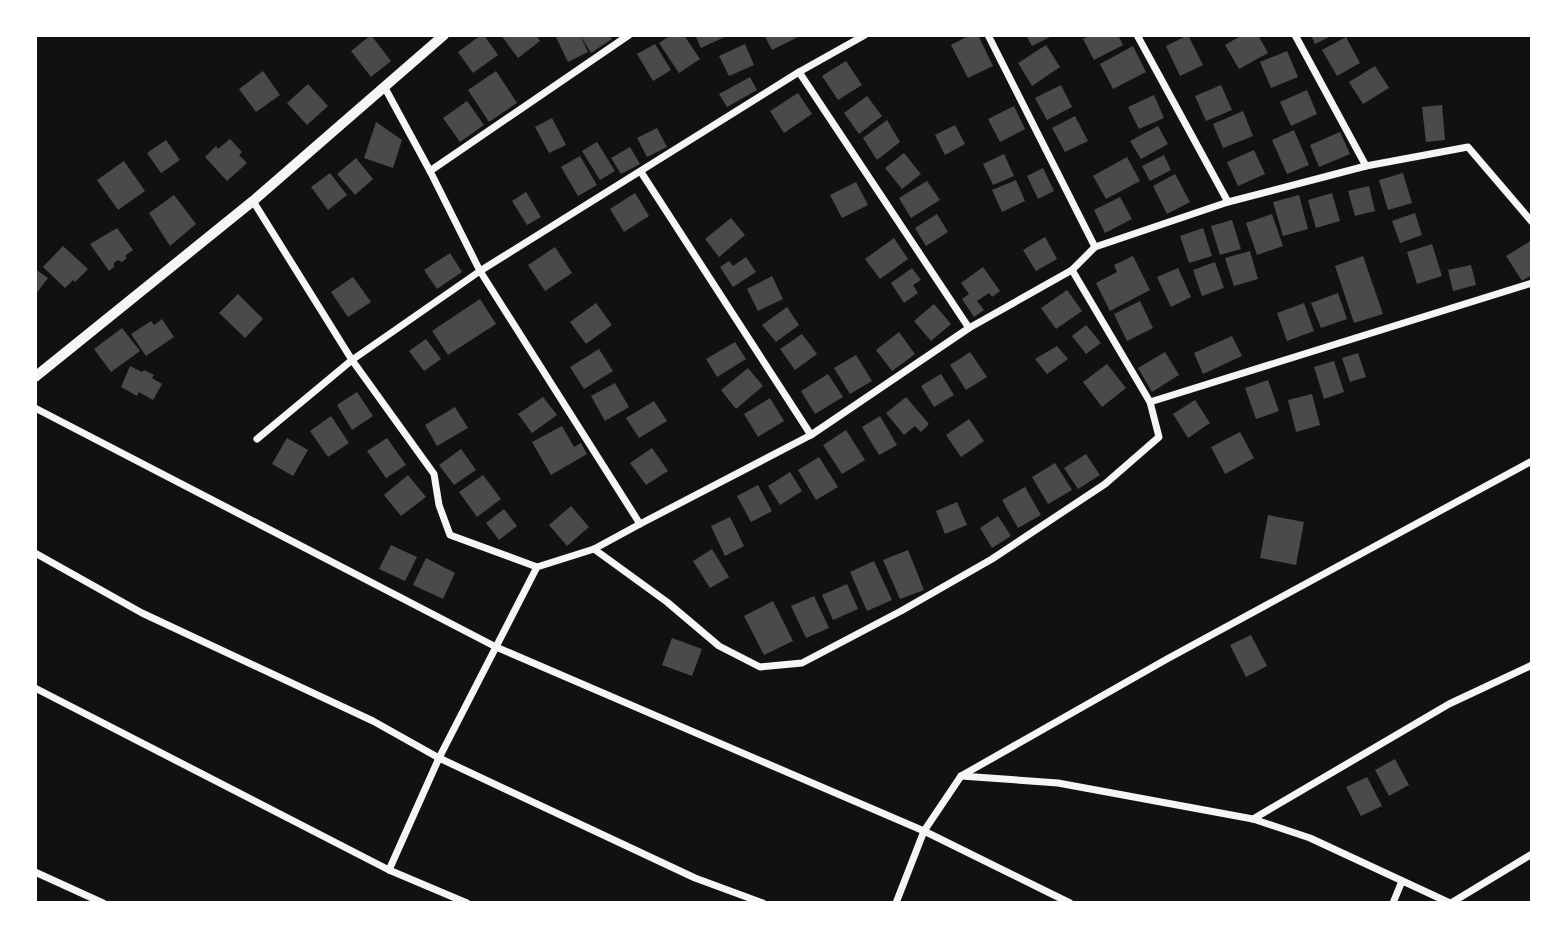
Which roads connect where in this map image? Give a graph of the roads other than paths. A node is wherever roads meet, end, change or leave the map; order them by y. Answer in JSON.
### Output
{"nodes":[{"id":1,"x":444,"y":35,"type":"edge"},
{"id":2,"x":629,"y":35,"type":"edge"},
{"id":3,"x":865,"y":35,"type":"edge"},
{"id":4,"x":988,"y":35,"type":"edge"},
{"id":5,"x":1136,"y":35,"type":"edge"},
{"id":6,"x":1295,"y":35,"type":"edge"},
{"id":7,"x":799,"y":72,"type":"junction"},
{"id":8,"x":385,"y":88,"type":"junction"},
{"id":9,"x":1366,"y":166,"type":"junction"},
{"id":10,"x":430,"y":171,"type":"junction"},
{"id":11,"x":641,"y":173,"type":"junction"},
{"id":12,"x":253,"y":201,"type":"junction"},
{"id":13,"x":1228,"y":202,"type":"junction"},
{"id":14,"x":1532,"y":222,"type":"edge"},
{"id":15,"x":1095,"y":247,"type":"junction"},
{"id":16,"x":1072,"y":270,"type":"junction"},
{"id":17,"x":480,"y":271,"type":"junction"},
{"id":18,"x":1532,"y":283,"type":"edge"},
{"id":19,"x":969,"y":328,"type":"junction"},
{"id":20,"x":352,"y":360,"type":"junction"},
{"id":21,"x":35,"y":377,"type":"edge"},
{"id":22,"x":1150,"y":402,"type":"junction"},
{"id":23,"x":35,"y":408,"type":"edge"},
{"id":24,"x":811,"y":435,"type":"junction"},
{"id":25,"x":257,"y":439,"type":"dead end"},
{"id":26,"x":1532,"y":461,"type":"edge"},
{"id":27,"x":640,"y":524,"type":"junction"},
{"id":28,"x":594,"y":549,"type":"junction"},
{"id":29,"x":35,"y":553,"type":"edge"},
{"id":30,"x":537,"y":567,"type":"junction"},
{"id":31,"x":496,"y":647,"type":"junction"},
{"id":32,"x":1532,"y":665,"type":"edge"},
{"id":33,"x":35,"y":688,"type":"edge"},
{"id":34,"x":439,"y":758,"type":"junction"},
{"id":35,"x":961,"y":776,"type":"junction"},
{"id":36,"x":1253,"y":819,"type":"junction"},
{"id":37,"x":924,"y":831,"type":"junction"},
{"id":38,"x":1532,"y":854,"type":"edge"},
{"id":39,"x":389,"y":870,"type":"junction"},
{"id":40,"x":35,"y":872,"type":"edge"},
{"id":41,"x":1402,"y":881,"type":"junction"},
{"id":42,"x":103,"y":903,"type":"edge"},
{"id":43,"x":467,"y":903,"type":"edge"},
{"id":44,"x":763,"y":903,"type":"edge"},
{"id":45,"x":897,"y":903,"type":"edge"},
{"id":46,"x":1070,"y":903,"type":"edge"},
{"id":47,"x":1393,"y":903,"type":"edge"},
{"id":48,"x":1451,"y":903,"type":"edge"}],
"edges":[{"from":1,"to":8,"type":"street"},
{"from":2,"to":10,"type":"street"},
{"from":3,"to":7,"type":"street"},
{"from":4,"to":15,"type":"street"},
{"from":5,"to":13,"type":"street"},
{"from":6,"to":9,"type":"street"},
{"from":7,"to":11,"type":"street"},
{"from":7,"to":19,"type":"street"},
{"from":8,"to":10,"type":"street"},
{"from":8,"to":12,"type":"street"},
{"from":9,"to":13,"type":"street"},
{"from":9,"to":14,"type":"street"},
{"from":10,"to":17,"type":"street"},
{"from":11,"to":17,"type":"street"},
{"from":11,"to":24,"type":"street"},
{"from":12,"to":20,"type":"street"},
{"from":12,"to":21,"type":"street"},
{"from":13,"to":15,"type":"street"},
{"from":15,"to":16,"type":"street"},
{"from":16,"to":19,"type":"street"},
{"from":16,"to":22,"type":"street"},
{"from":17,"to":20,"type":"street"},
{"from":17,"to":27,"type":"street"},
{"from":18,"to":22,"type":"street"},
{"from":19,"to":24,"type":"street"},
{"from":20,"to":25,"type":"street"},
{"from":20,"to":30,"type":"street"},
{"from":22,"to":28,"type":"street"},
{"from":23,"to":31,"type":"street"},
{"from":24,"to":27,"type":"street"},
{"from":26,"to":35,"type":"street"},
{"from":27,"to":28,"type":"street"},
{"from":28,"to":30,"type":"street"},
{"from":29,"to":34,"type":"street"},
{"from":30,"to":31,"type":"street"},
{"from":31,"to":34,"type":"street"},
{"from":31,"to":37,"type":"street"},
{"from":32,"to":36,"type":"street"},
{"from":33,"to":39,"type":"street"},
{"from":34,"to":39,"type":"street"},
{"from":34,"to":44,"type":"street"},
{"from":35,"to":36,"type":"street"},
{"from":35,"to":37,"type":"street"},
{"from":36,"to":41,"type":"street"},
{"from":37,"to":45,"type":"street"},
{"from":37,"to":46,"type":"street"},
{"from":38,"to":48,"type":"street"},
{"from":39,"to":43,"type":"street"},
{"from":40,"to":42,"type":"street"},
{"from":41,"to":47,"type":"street"},
{"from":41,"to":48,"type":"street"}]}
